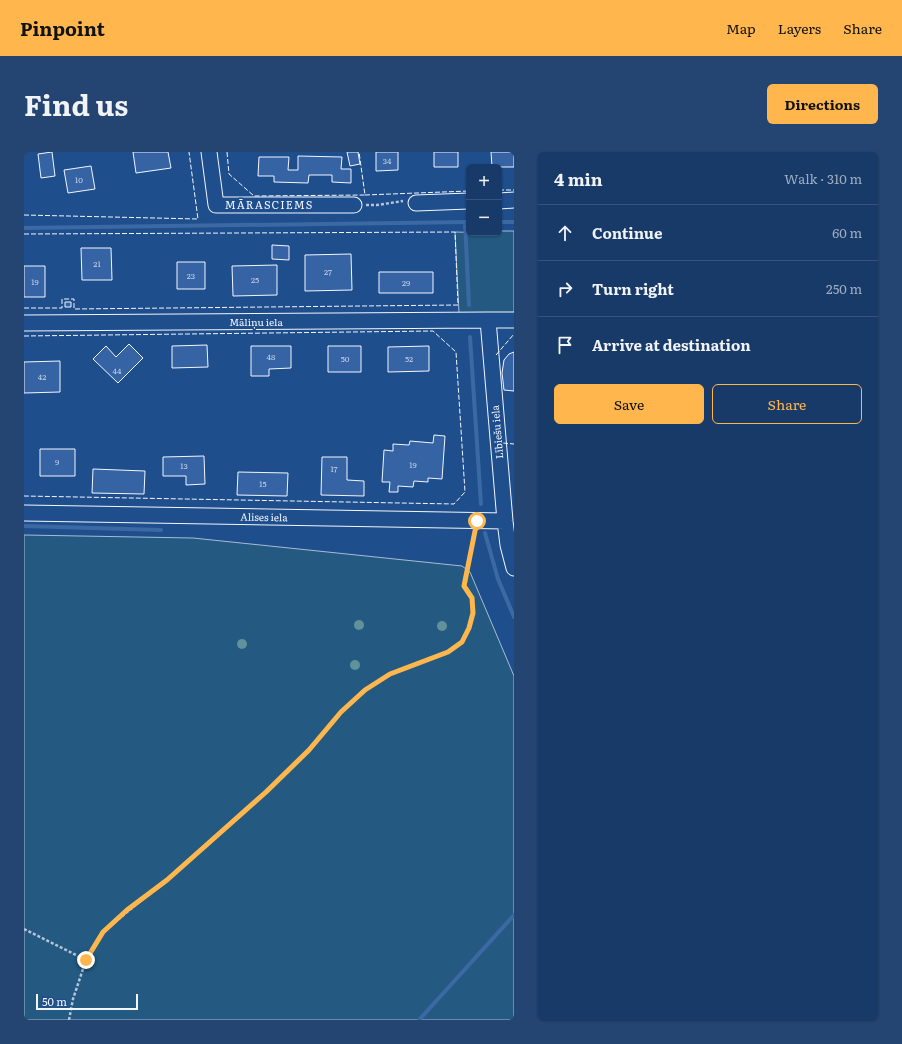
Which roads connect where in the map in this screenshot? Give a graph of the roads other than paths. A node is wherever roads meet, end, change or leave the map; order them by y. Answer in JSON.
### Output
{"nodes":[{"id":1,"x":209,"y":152,"type":"edge"},
{"id":2,"x":514,"y":200,"type":"edge"},
{"id":3,"x":502,"y":201,"type":"edge"},
{"id":4,"x":466,"y":202,"type":"edge"},
{"id":5,"x":416,"y":203,"type":"road end"},
{"id":6,"x":354,"y":205,"type":"road end"},
{"id":7,"x":488,"y":320,"type":"junction"},
{"id":8,"x":514,"y":320,"type":"edge"},
{"id":9,"x":24,"y":323,"type":"edge"},
{"id":10,"x":24,"y":513,"type":"edge"},
{"id":11,"x":505,"y":521,"type":"junction"},
{"id":12,"x":514,"y":568,"type":"edge"}],
"edges":[{"from":1,"to":6,"type":"street"},
{"from":2,"to":3,"type":"street"},
{"from":4,"to":5,"type":"street"},
{"from":7,"to":8,"type":"street"},
{"from":7,"to":9,"type":"street","name":"Māliņu iela"},
{"from":7,"to":11,"type":"street","name":"Lībiešu iela"},
{"from":10,"to":11,"type":"street","name":"Alises iela"},
{"from":11,"to":12,"type":"street","name":"Lībiešu iela"}]}
